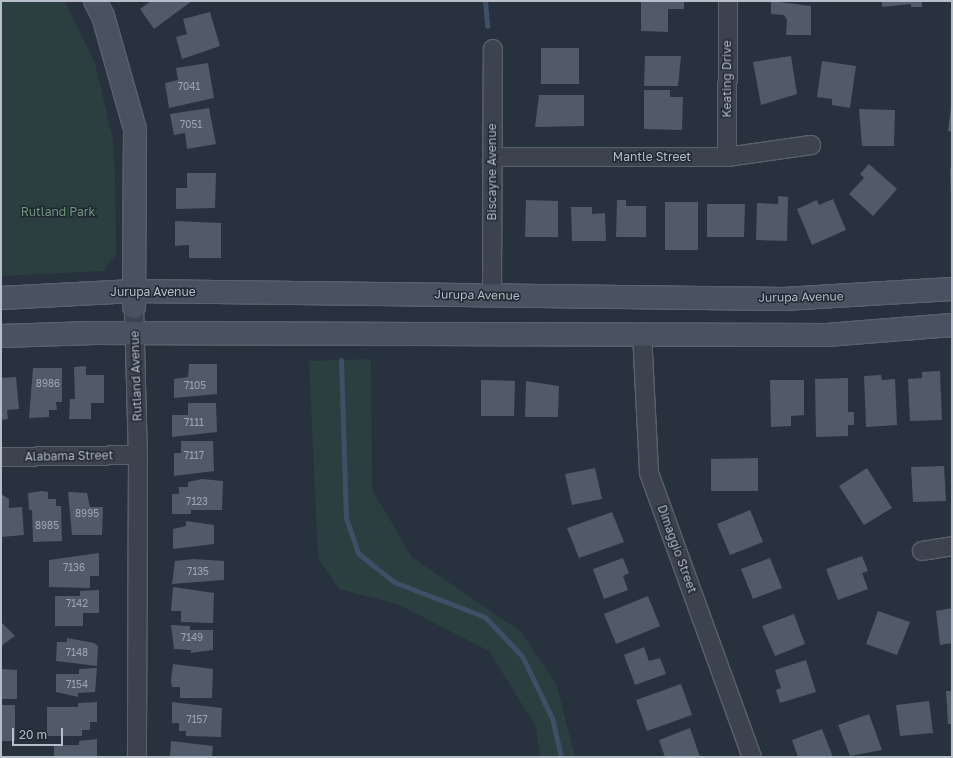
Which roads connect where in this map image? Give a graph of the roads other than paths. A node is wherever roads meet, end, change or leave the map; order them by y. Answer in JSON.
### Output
{"nodes":[{"id":1,"x":95,"y":1,"type":"edge"},
{"id":2,"x":728,"y":1,"type":"edge"},
{"id":3,"x":493,"y":49,"type":"dead end"},
{"id":4,"x":811,"y":145,"type":"dead end"},
{"id":5,"x":492,"y":157,"type":"junction"},
{"id":6,"x":727,"y":157,"type":"junction"},
{"id":7,"x":952,"y":289,"type":"edge"},
{"id":8,"x":492,"y":295,"type":"junction"},
{"id":9,"x":1,"y":298,"type":"edge"},
{"id":10,"x":134,"y":299,"type":"junction"},
{"id":11,"x":952,"y":325,"type":"edge"},
{"id":12,"x":642,"y":333,"type":"junction"},
{"id":13,"x":134,"y":334,"type":"junction"},
{"id":14,"x":1,"y":336,"type":"edge"},
{"id":15,"x":138,"y":455,"type":"junction"},
{"id":16,"x":1,"y":457,"type":"edge"},
{"id":17,"x":952,"y":546,"type":"edge"},
{"id":18,"x":922,"y":551,"type":"dead end"},
{"id":19,"x":137,"y":757,"type":"edge"},
{"id":20,"x":752,"y":757,"type":"edge"}],
"edges":[{"from":1,"to":10,"type":"main road","name":"Rutland Avenue"},
{"from":2,"to":6,"type":"street","name":"Keating Drive"},
{"from":3,"to":5,"type":"street","name":"Biscayne Avenue"},
{"from":4,"to":6,"type":"street","name":"Mantle Street"},
{"from":5,"to":6,"type":"street","name":"Mantle Street"},
{"from":5,"to":8,"type":"street","name":"Biscayne Avenue"},
{"from":7,"to":8,"type":"main road","name":"Jurupa Avenue"},
{"from":8,"to":10,"type":"main road","name":"Jurupa Avenue"},
{"from":9,"to":10,"type":"main road","name":"Jurupa Avenue"},
{"from":10,"to":13,"type":"street","name":"Rutland Avenue"},
{"from":11,"to":12,"type":"main road"},
{"from":12,"to":13,"type":"main road"},
{"from":12,"to":20,"type":"street","name":"Dimaggio Street"},
{"from":13,"to":14,"type":"main road"},
{"from":13,"to":15,"type":"street","name":"Rutland Avenue"},
{"from":15,"to":16,"type":"street","name":"Alabama Street"},
{"from":15,"to":19,"type":"street","name":"Rutland Avenue"},
{"from":17,"to":18,"type":"street"}]}
